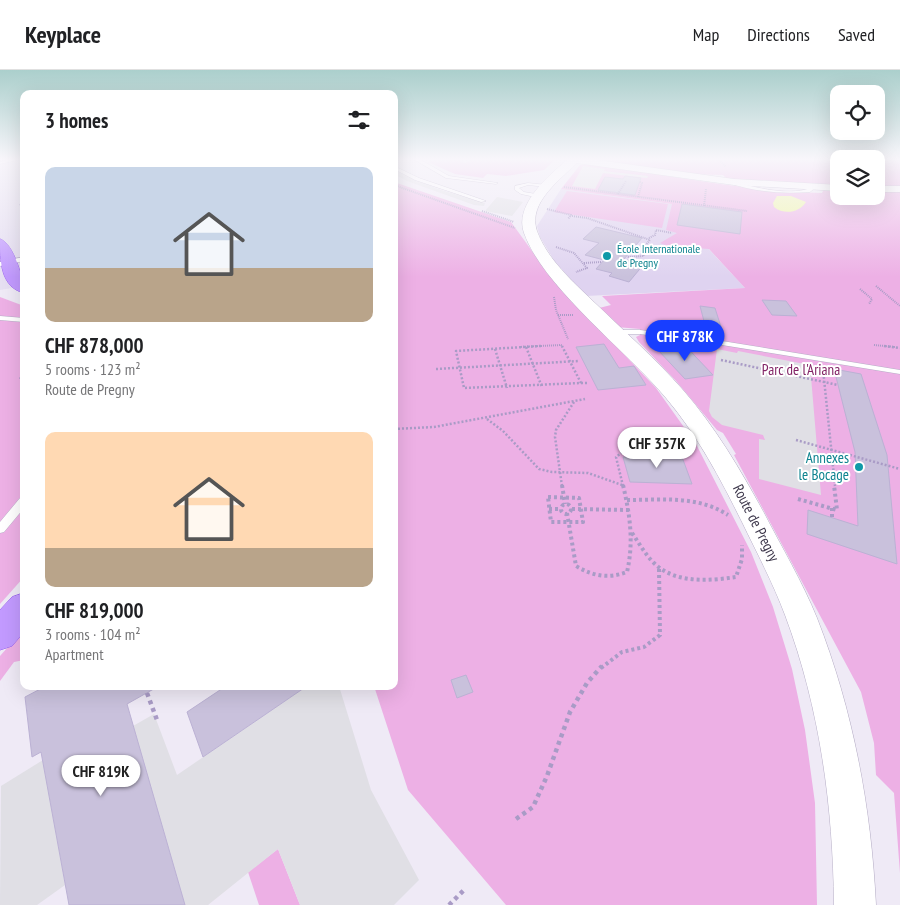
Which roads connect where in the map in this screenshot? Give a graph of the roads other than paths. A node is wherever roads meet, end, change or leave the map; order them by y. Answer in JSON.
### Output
{"nodes":[{"id":1,"x":477,"y":199,"type":"edge"},
{"id":2,"x":545,"y":199,"type":"edge"},
{"id":3,"x":483,"y":201,"type":"dead end"},
{"id":4,"x":0,"y":244,"type":"edge"},
{"id":5,"x":11,"y":262,"type":"edge"},
{"id":6,"x":20,"y":285,"type":"edge"},
{"id":7,"x":0,"y":286,"type":"edge"},
{"id":8,"x":20,"y":297,"type":"edge"},
{"id":9,"x":0,"y":318,"type":"edge"},
{"id":10,"x":20,"y":320,"type":"edge"},
{"id":11,"x":614,"y":332,"type":"junction"},
{"id":12,"x":900,"y":372,"type":"edge"},
{"id":13,"x":20,"y":506,"type":"edge"},
{"id":14,"x":0,"y":529,"type":"edge"},
{"id":15,"x":20,"y":612,"type":"edge"},
{"id":16,"x":0,"y":634,"type":"edge"},
{"id":17,"x":855,"y":905,"type":"edge"}],
"edges":[{"from":1,"to":3,"type":"lane"},
{"from":2,"to":11,"type":"street","name":"Route de Pregny"},
{"from":4,"to":5,"type":"main road"},
{"from":5,"to":6,"type":"main road"},
{"from":7,"to":8,"type":"main road"},
{"from":9,"to":10,"type":"lane"},
{"from":11,"to":12,"type":"lane"},
{"from":11,"to":17,"type":"street","name":"Route de Pregny"},
{"from":13,"to":14,"type":"lane"},
{"from":15,"to":16,"type":"main road"}]}
